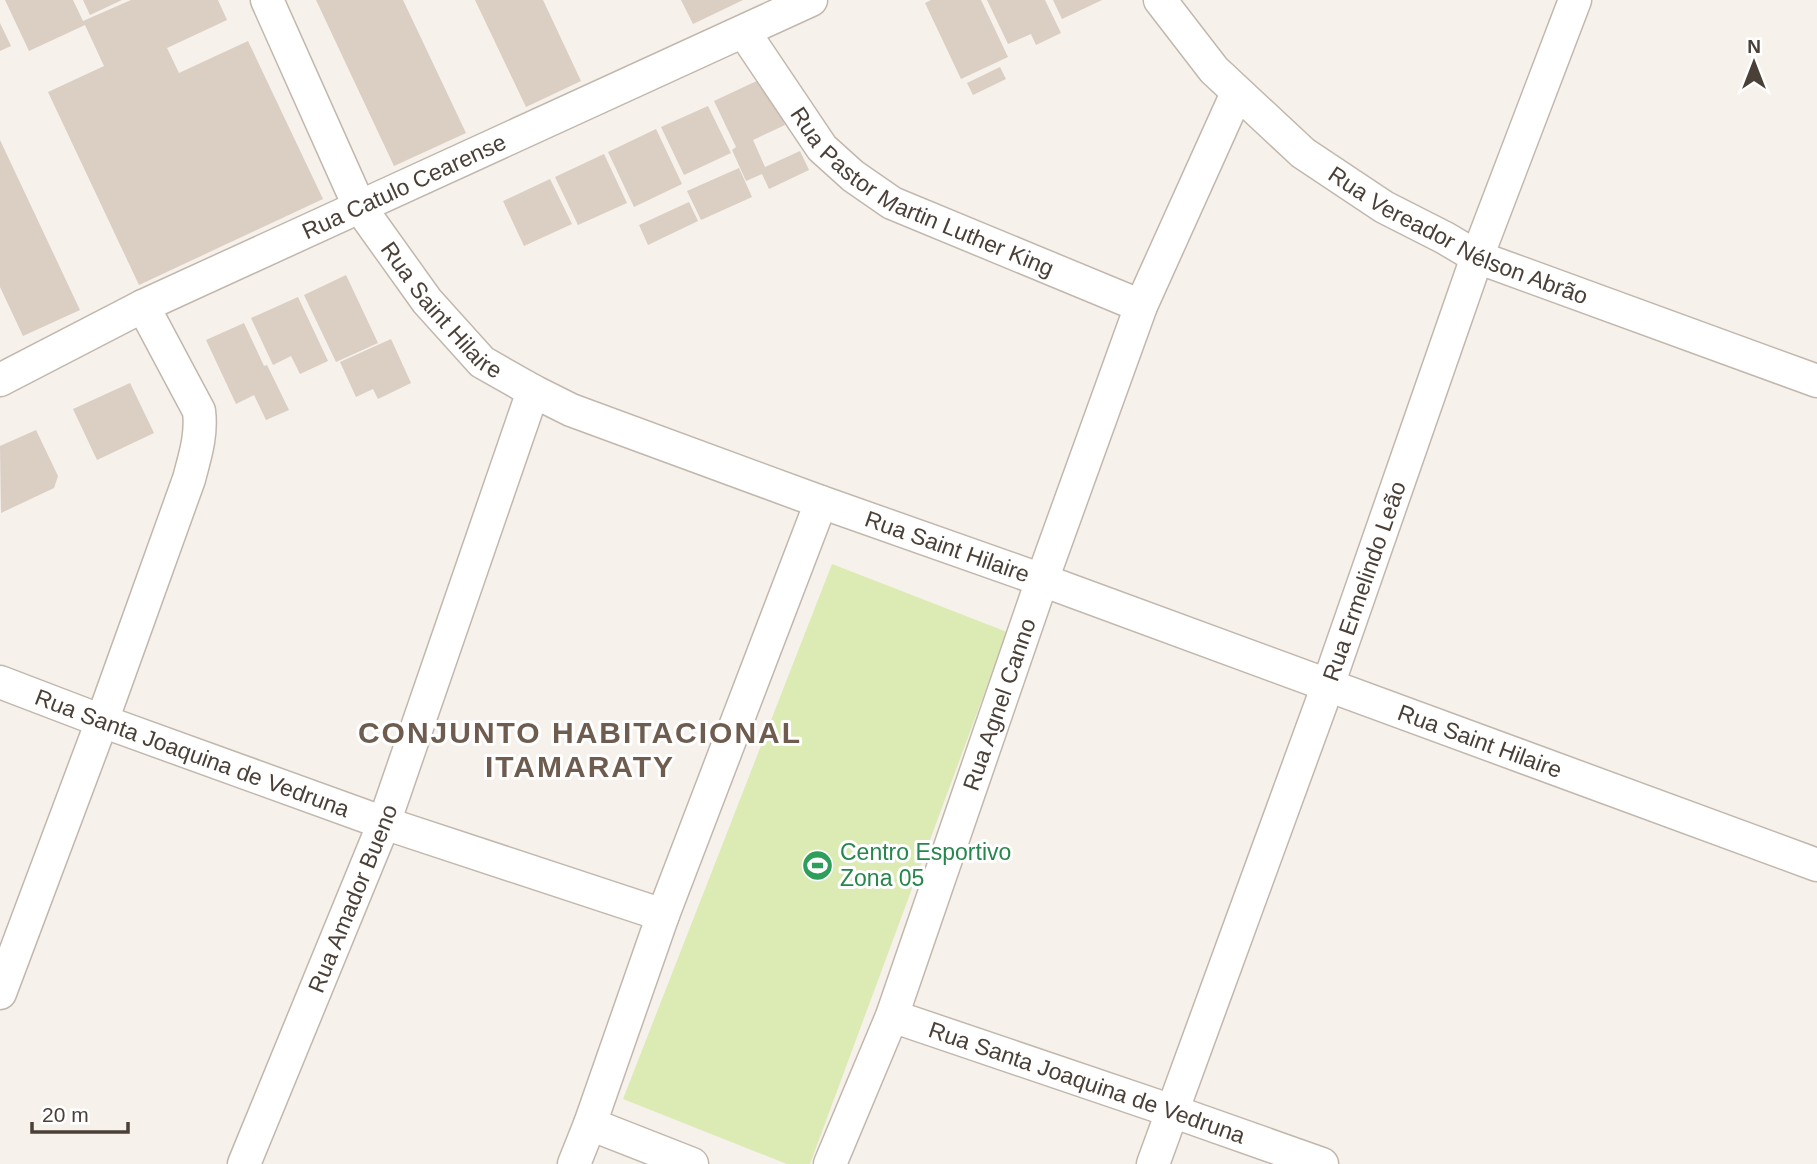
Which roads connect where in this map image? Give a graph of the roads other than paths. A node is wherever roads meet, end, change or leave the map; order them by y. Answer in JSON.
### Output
{"nodes":[{"id":1,"x":267,"y":0,"type":"edge"},
{"id":2,"x":811,"y":0,"type":"edge"},
{"id":3,"x":1160,"y":0,"type":"edge"},
{"id":4,"x":1575,"y":0,"type":"edge"},
{"id":5,"x":744,"y":32,"type":"junction"},
{"id":6,"x":1237,"y":93,"type":"junction"},
{"id":7,"x":359,"y":206,"type":"junction"},
{"id":8,"x":1477,"y":257,"type":"junction"},
{"id":9,"x":143,"y":306,"type":"junction"},
{"id":10,"x":1141,"y":306,"type":"junction"},
{"id":11,"x":0,"y":380,"type":"edge"},
{"id":12,"x":1817,"y":381,"type":"edge"},
{"id":13,"x":533,"y":391,"type":"junction"},
{"id":14,"x":821,"y":502,"type":"junction"},
{"id":15,"x":1042,"y":580,"type":"junction"},
{"id":16,"x":0,"y":682,"type":"edge"},
{"id":17,"x":1328,"y":685,"type":"junction"},
{"id":18,"x":102,"y":721,"type":"junction"},
{"id":19,"x":384,"y":823,"type":"junction"},
{"id":20,"x":1817,"y":865,"type":"edge"},
{"id":21,"x":663,"y":915,"type":"junction"},
{"id":22,"x":0,"y":993,"type":"edge"},
{"id":23,"x":892,"y":1016,"type":"junction"},
{"id":24,"x":1172,"y":1111,"type":"junction"},
{"id":25,"x":590,"y":1124,"type":"junction"},
{"id":26,"x":244,"y":1164,"type":"edge"},
{"id":27,"x":574,"y":1164,"type":"edge"},
{"id":28,"x":692,"y":1164,"type":"edge"},
{"id":29,"x":830,"y":1164,"type":"edge"},
{"id":30,"x":1153,"y":1164,"type":"edge"},
{"id":31,"x":1322,"y":1164,"type":"edge"}],
"edges":[{"from":1,"to":7,"type":"street","name":"Rua Saint Hilaire"},
{"from":2,"to":5,"type":"street","name":"Rua Catulo Cearense"},
{"from":3,"to":6,"type":"street","name":"Rua Vereador Nélson Abrão"},
{"from":4,"to":8,"type":"street","name":"Rua Ermelindo Leão"},
{"from":5,"to":7,"type":"street","name":"Rua Catulo Cearense"},
{"from":5,"to":10,"type":"street","name":"Rua Pastor Martin Luther King"},
{"from":6,"to":8,"type":"street","name":"Rua Vereador Nélson Abrão"},
{"from":6,"to":10,"type":"street","name":"Rua Agnel Canno"},
{"from":7,"to":9,"type":"street","name":"Rua Catulo Cearense"},
{"from":7,"to":13,"type":"street","name":"Rua Saint Hilaire"},
{"from":8,"to":12,"type":"street","name":"Rua Vereador Nélson Abrão"},
{"from":8,"to":17,"type":"street","name":"Rua Ermelindo Leão"},
{"from":9,"to":11,"type":"street","name":"Rua Catulo Cearense"},
{"from":9,"to":18,"type":"street"},
{"from":10,"to":15,"type":"street","name":"Rua Agnel Canno"},
{"from":13,"to":14,"type":"street","name":"Rua Saint Hilaire"},
{"from":13,"to":19,"type":"street","name":"Rua Amador Bueno"},
{"from":14,"to":15,"type":"street","name":"Rua Saint Hilaire"},
{"from":14,"to":21,"type":"street"},
{"from":15,"to":17,"type":"street","name":"Rua Saint Hilaire"},
{"from":15,"to":23,"type":"street","name":"Rua Agnel Canno"},
{"from":16,"to":18,"type":"street","name":"Rua Santa Joaquina de Vedruna"},
{"from":17,"to":20,"type":"street","name":"Rua Saint Hilaire"},
{"from":17,"to":24,"type":"street","name":"Rua Ermelindo Leão"},
{"from":18,"to":19,"type":"street","name":"Rua Santa Joaquina de Vedruna"},
{"from":18,"to":22,"type":"street"},
{"from":19,"to":21,"type":"street","name":"Rua Santa Joaquina de Vedruna"},
{"from":19,"to":26,"type":"street","name":"Rua Amador Bueno"},
{"from":21,"to":25,"type":"street"},
{"from":23,"to":24,"type":"street","name":"Rua Santa Joaquina de Vedruna"},
{"from":23,"to":29,"type":"street","name":"Rua Agnel Canno"},
{"from":24,"to":30,"type":"street","name":"Rua Ermelindo Leão"},
{"from":24,"to":31,"type":"street","name":"Rua Santa Joaquina de Vedruna"},
{"from":25,"to":27,"type":"street"},
{"from":25,"to":28,"type":"street"}]}
